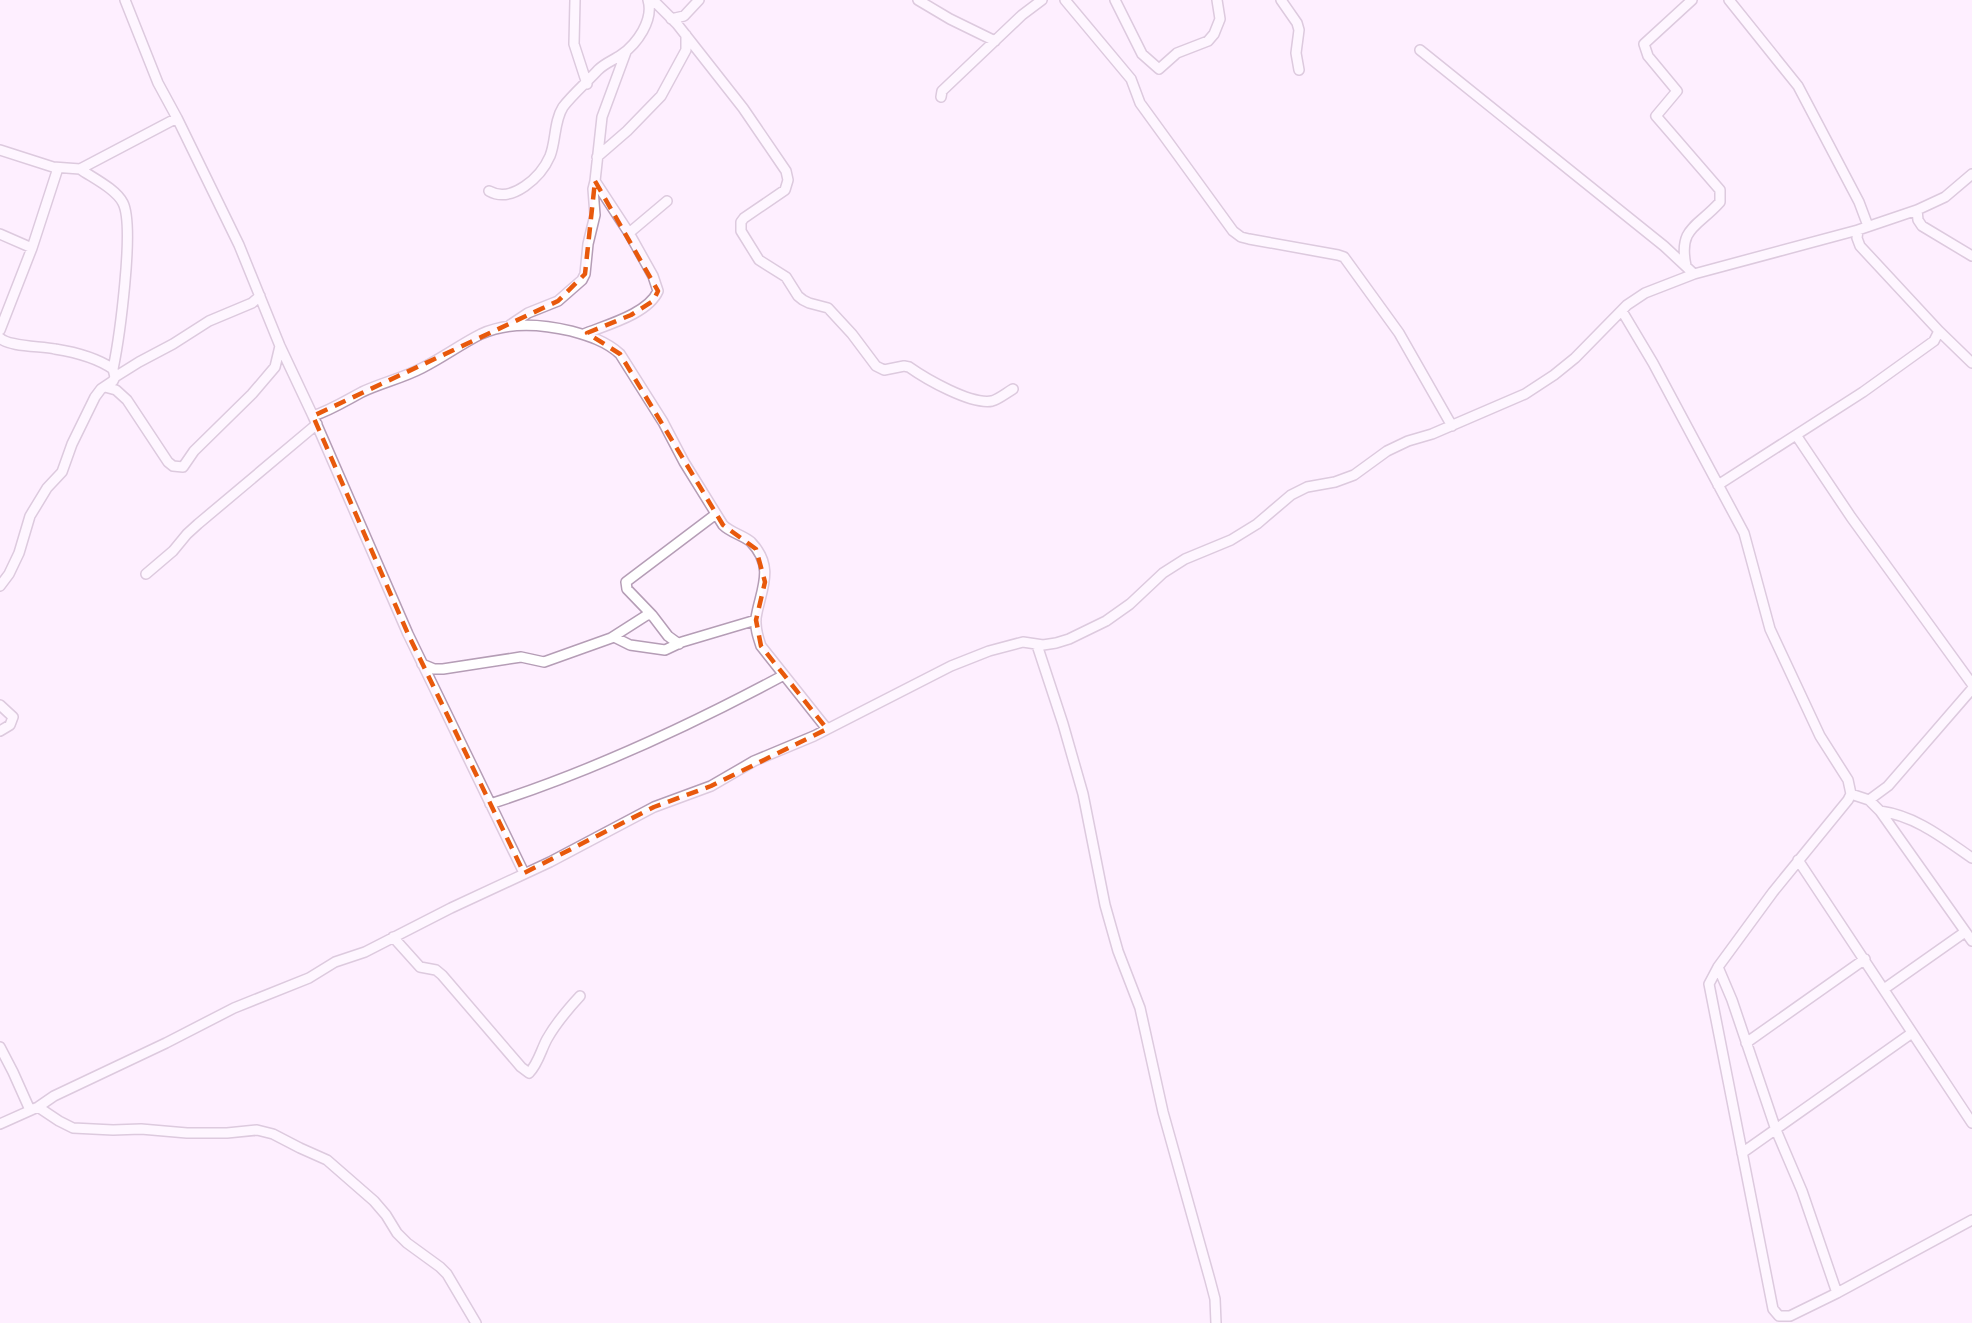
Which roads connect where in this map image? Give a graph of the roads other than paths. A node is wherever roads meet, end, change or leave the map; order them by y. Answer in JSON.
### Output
{"nodes":[{"id":1,"x":125,"y":0,"type":"edge"},
{"id":2,"x":575,"y":0,"type":"edge"},
{"id":3,"x":648,"y":0,"type":"edge"},
{"id":4,"x":653,"y":0,"type":"edge"},
{"id":5,"x":699,"y":0,"type":"edge"},
{"id":6,"x":918,"y":0,"type":"edge"},
{"id":7,"x":1042,"y":0,"type":"edge"},
{"id":8,"x":1065,"y":0,"type":"edge"},
{"id":9,"x":1115,"y":0,"type":"edge"},
{"id":10,"x":1216,"y":0,"type":"edge"},
{"id":11,"x":1281,"y":0,"type":"edge"},
{"id":12,"x":1692,"y":0,"type":"edge"},
{"id":13,"x":1729,"y":0,"type":"edge"},
{"id":14,"x":933,"y":3,"type":"edge"},
{"id":15,"x":671,"y":19,"type":"junction"},
{"id":16,"x":686,"y":35,"type":"junction"},
{"id":17,"x":995,"y":41,"type":"junction"},
{"id":18,"x":1420,"y":50,"type":"dead end"},
{"id":19,"x":626,"y":52,"type":"junction"},
{"id":20,"x":1299,"y":70,"type":"dead end"},
{"id":21,"x":587,"y":84,"type":"junction"},
{"id":22,"x":941,"y":97,"type":"dead end"},
{"id":23,"x":177,"y":118,"type":"junction"},
{"id":24,"x":0,"y":150,"type":"edge"},
{"id":25,"x":597,"y":157,"type":"junction"},
{"id":26,"x":58,"y":168,"type":"junction"},
{"id":27,"x":80,"y":169,"type":"junction"},
{"id":28,"x":1972,"y":174,"type":"edge"},
{"id":29,"x":595,"y":181,"type":"junction"},
{"id":30,"x":489,"y":191,"type":"dead end"},
{"id":31,"x":667,"y":201,"type":"dead end"},
{"id":32,"x":1917,"y":210,"type":"junction"},
{"id":33,"x":1868,"y":226,"type":"junction"},
{"id":34,"x":1858,"y":230,"type":"junction"},
{"id":35,"x":629,"y":233,"type":"junction"},
{"id":36,"x":0,"y":234,"type":"edge"},
{"id":37,"x":32,"y":248,"type":"junction"},
{"id":38,"x":1972,"y":256,"type":"edge"},
{"id":39,"x":1686,"y":266,"type":"junction"},
{"id":40,"x":1694,"y":274,"type":"junction"},
{"id":41,"x":260,"y":296,"type":"junction"},
{"id":42,"x":1622,"y":311,"type":"junction"},
{"id":43,"x":508,"y":327,"type":"junction"},
{"id":44,"x":0,"y":330,"type":"edge"},
{"id":45,"x":1939,"y":331,"type":"junction"},
{"id":46,"x":584,"y":334,"type":"junction"},
{"id":47,"x":0,"y":338,"type":"edge"},
{"id":48,"x":280,"y":346,"type":"junction"},
{"id":49,"x":1972,"y":363,"type":"edge"},
{"id":50,"x":114,"y":373,"type":"junction"},
{"id":51,"x":105,"y":387,"type":"junction"},
{"id":52,"x":1013,"y":389,"type":"dead end"},
{"id":53,"x":315,"y":420,"type":"junction"},
{"id":54,"x":1452,"y":426,"type":"junction"},
{"id":55,"x":1796,"y":435,"type":"junction"},
{"id":56,"x":1718,"y":485,"type":"junction"},
{"id":57,"x":716,"y":514,"type":"junction"},
{"id":58,"x":146,"y":574,"type":"dead end"},
{"id":59,"x":0,"y":586,"type":"edge"},
{"id":60,"x":652,"y":615,"type":"junction"},
{"id":61,"x":756,"y":620,"type":"junction"},
{"id":62,"x":611,"y":638,"type":"junction"},
{"id":63,"x":679,"y":644,"type":"junction"},
{"id":64,"x":1037,"y":645,"type":"junction"},
{"id":65,"x":422,"y":664,"type":"junction"},
{"id":66,"x":784,"y":675,"type":"junction"},
{"id":67,"x":1972,"y":684,"type":"edge"},
{"id":68,"x":1972,"y":689,"type":"edge"},
{"id":69,"x":0,"y":705,"type":"edge"},
{"id":70,"x":827,"y":729,"type":"junction"},
{"id":71,"x":0,"y":731,"type":"edge"},
{"id":72,"x":1851,"y":794,"type":"junction"},
{"id":73,"x":1869,"y":800,"type":"junction"},
{"id":74,"x":490,"y":804,"type":"junction"},
{"id":75,"x":1880,"y":811,"type":"junction"},
{"id":76,"x":1972,"y":858,"type":"edge"},
{"id":77,"x":1798,"y":860,"type":"junction"},
{"id":78,"x":524,"y":873,"type":"junction"},
{"id":79,"x":1965,"y":932,"type":"junction"},
{"id":80,"x":393,"y":937,"type":"junction"},
{"id":81,"x":1972,"y":941,"type":"edge"},
{"id":82,"x":1865,"y":959,"type":"junction"},
{"id":83,"x":1718,"y":967,"type":"junction"},
{"id":84,"x":1884,"y":989,"type":"junction"},
{"id":85,"x":580,"y":996,"type":"dead end"},
{"id":86,"x":1912,"y":1033,"type":"junction"},
{"id":87,"x":1746,"y":1043,"type":"junction"},
{"id":88,"x":0,"y":1047,"type":"edge"},
{"id":89,"x":34,"y":1109,"type":"junction"},
{"id":90,"x":1972,"y":1123,"type":"edge"},
{"id":91,"x":0,"y":1124,"type":"edge"},
{"id":92,"x":1776,"y":1130,"type":"junction"},
{"id":93,"x":1742,"y":1153,"type":"junction"},
{"id":94,"x":1972,"y":1220,"type":"edge"},
{"id":95,"x":1838,"y":1293,"type":"junction"},
{"id":96,"x":476,"y":1323,"type":"edge"},
{"id":97,"x":1216,"y":1323,"type":"edge"}],
"edges":[{"from":1,"to":23,"type":"street"},
{"from":2,"to":21,"type":"street"},
{"from":3,"to":19,"type":"street"},
{"from":4,"to":15,"type":"street"},
{"from":5,"to":15,"type":"street"},
{"from":6,"to":14,"type":"street"},
{"from":7,"to":17,"type":"street"},
{"from":8,"to":54,"type":"street"},
{"from":9,"to":10,"type":"street"},
{"from":11,"to":20,"type":"street"},
{"from":12,"to":39,"type":"street"},
{"from":13,"to":33,"type":"street"},
{"from":14,"to":17,"type":"street"},
{"from":15,"to":16,"type":"street"},
{"from":16,"to":25,"type":"street"},
{"from":16,"to":52,"type":"street"},
{"from":17,"to":22,"type":"street"},
{"from":18,"to":39,"type":"street"},
{"from":19,"to":21,"type":"street"},
{"from":19,"to":25,"type":"street"},
{"from":21,"to":30,"type":"street"},
{"from":23,"to":27,"type":"street"},
{"from":23,"to":41,"type":"street"},
{"from":24,"to":26,"type":"street"},
{"from":25,"to":29,"type":"street"},
{"from":26,"to":27,"type":"street"},
{"from":26,"to":37,"type":"street"},
{"from":27,"to":50,"type":"street"},
{"from":28,"to":32,"type":"street"},
{"from":29,"to":35,"type":"street"},
{"from":29,"to":43,"type":"street"},
{"from":31,"to":35,"type":"street"},
{"from":32,"to":33,"type":"street"},
{"from":32,"to":38,"type":"street"},
{"from":33,"to":34,"type":"street"},
{"from":34,"to":40,"type":"street"},
{"from":34,"to":45,"type":"street"},
{"from":35,"to":46,"type":"street"},
{"from":36,"to":37,"type":"street"},
{"from":37,"to":44,"type":"street"},
{"from":39,"to":40,"type":"street"},
{"from":40,"to":42,"type":"street"},
{"from":41,"to":48,"type":"street"},
{"from":41,"to":50,"type":"street"},
{"from":42,"to":54,"type":"street"},
{"from":42,"to":56,"type":"street"},
{"from":43,"to":46,"type":"street"},
{"from":43,"to":53,"type":"street"},
{"from":45,"to":49,"type":"street"},
{"from":45,"to":55,"type":"street"},
{"from":46,"to":57,"type":"street"},
{"from":47,"to":50,"type":"street"},
{"from":48,"to":51,"type":"street"},
{"from":48,"to":53,"type":"street"},
{"from":50,"to":51,"type":"street"},
{"from":51,"to":59,"type":"street"},
{"from":53,"to":58,"type":"street"},
{"from":53,"to":65,"type":"street"},
{"from":54,"to":64,"type":"street"},
{"from":55,"to":56,"type":"street"},
{"from":55,"to":67,"type":"street"},
{"from":56,"to":72,"type":"street"},
{"from":57,"to":60,"type":"street"},
{"from":57,"to":61,"type":"street"},
{"from":60,"to":62,"type":"street"},
{"from":60,"to":63,"type":"street"},
{"from":61,"to":63,"type":"street"},
{"from":61,"to":66,"type":"street"},
{"from":62,"to":63,"type":"street"},
{"from":62,"to":65,"type":"street"},
{"from":64,"to":70,"type":"street"},
{"from":64,"to":97,"type":"street"},
{"from":65,"to":74,"type":"street"},
{"from":66,"to":70,"type":"street"},
{"from":66,"to":74,"type":"street"},
{"from":68,"to":73,"type":"street"},
{"from":69,"to":71,"type":"street"},
{"from":70,"to":78,"type":"street"},
{"from":72,"to":73,"type":"street"},
{"from":72,"to":77,"type":"street"},
{"from":73,"to":75,"type":"street"},
{"from":74,"to":78,"type":"street"},
{"from":75,"to":76,"type":"street"},
{"from":75,"to":79,"type":"street"},
{"from":77,"to":82,"type":"street"},
{"from":77,"to":83,"type":"street"},
{"from":78,"to":80,"type":"street"},
{"from":79,"to":81,"type":"street"},
{"from":79,"to":84,"type":"street"},
{"from":80,"to":85,"type":"street"},
{"from":80,"to":89,"type":"street"},
{"from":82,"to":84,"type":"street"},
{"from":82,"to":87,"type":"street"},
{"from":83,"to":87,"type":"street"},
{"from":83,"to":93,"type":"street"},
{"from":84,"to":86,"type":"street"},
{"from":86,"to":90,"type":"street"},
{"from":86,"to":92,"type":"street"},
{"from":87,"to":92,"type":"street"},
{"from":88,"to":89,"type":"street"},
{"from":89,"to":91,"type":"street"},
{"from":89,"to":96,"type":"street"},
{"from":92,"to":93,"type":"street"},
{"from":92,"to":95,"type":"street"},
{"from":93,"to":95,"type":"street"},
{"from":94,"to":95,"type":"street"}]}
